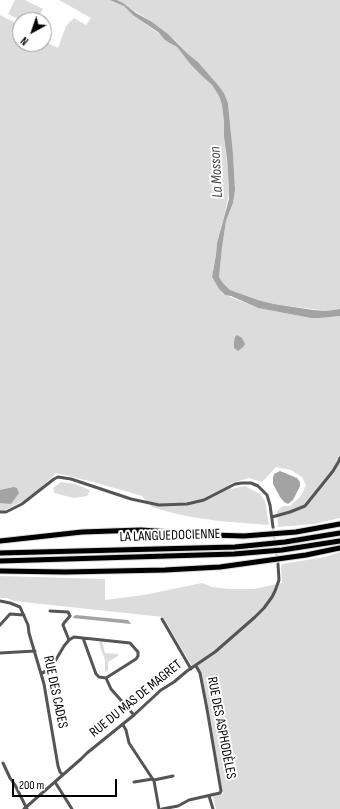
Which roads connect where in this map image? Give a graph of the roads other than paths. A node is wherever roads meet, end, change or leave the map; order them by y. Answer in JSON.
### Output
{"nodes":[{"id":1,"x":340,"y":458,"type":"edge"},
{"id":2,"x":0,"y":512,"type":"edge"},
{"id":3,"x":272,"y":517,"type":"junction"},
{"id":4,"x":340,"y":524,"type":"edge"},
{"id":5,"x":273,"y":527,"type":"tunnel mouth"},
{"id":6,"x":340,"y":533,"type":"edge"},
{"id":7,"x":0,"y":541,"type":"edge"},
{"id":8,"x":340,"y":541,"type":"edge"},
{"id":9,"x":340,"y":548,"type":"edge"},
{"id":10,"x":0,"y":553,"type":"edge"},
{"id":11,"x":0,"y":561,"type":"edge"},
{"id":12,"x":278,"y":564,"type":"tunnel mouth"},
{"id":13,"x":0,"y":571,"type":"edge"},
{"id":14,"x":0,"y":601,"type":"edge"},
{"id":15,"x":50,"y":611,"type":"dead end"},
{"id":16,"x":24,"y":615,"type":"junction"},
{"id":17,"x":162,"y":619,"type":"dead end"},
{"id":18,"x":0,"y":625,"type":"edge"},
{"id":19,"x":83,"y":638,"type":"junction"},
{"id":20,"x":69,"y":640,"type":"junction"},
{"id":21,"x":35,"y":651,"type":"junction"},
{"id":22,"x":0,"y":653,"type":"edge"},
{"id":23,"x":196,"y":666,"type":"junction"},
{"id":24,"x":191,"y":669,"type":"junction"},
{"id":25,"x":42,"y":673,"type":"junction"},
{"id":26,"x":106,"y":678,"type":"junction"},
{"id":27,"x":134,"y":715,"type":"junction"},
{"id":28,"x":123,"y":725,"type":"junction"},
{"id":29,"x":3,"y":763,"type":"dead end"},
{"id":30,"x":63,"y":775,"type":"junction"},
{"id":31,"x":173,"y":776,"type":"dead end"},
{"id":32,"x":153,"y":779,"type":"junction"},
{"id":33,"x":55,"y":782,"type":"junction"},
{"id":34,"x":134,"y":782,"type":"dead end"},
{"id":35,"x":209,"y":796,"type":"junction"},
{"id":36,"x":26,"y":808,"type":"edge"},
{"id":37,"x":72,"y":809,"type":"edge"},
{"id":38,"x":160,"y":809,"type":"edge"},
{"id":39,"x":213,"y":809,"type":"edge"}],
"edges":[{"from":1,"to":3,"type":"street"},
{"from":2,"to":3,"type":"street"},
{"from":3,"to":5,"type":"street"},
{"from":4,"to":7,"type":"highway"},
{"from":6,"to":10,"type":"highway","name":"LA LANGUEDOCIENNE"},
{"from":8,"to":11,"type":"highway","name":"LA LANGUEDOCIENNE"},
{"from":9,"to":13,"type":"highway"},
{"from":12,"to":23,"type":"street","name":"RUE DU MAS DE MAGRET"},
{"from":14,"to":16,"type":"street"},
{"from":15,"to":20,"type":"street"},
{"from":16,"to":18,"type":"street"},
{"from":16,"to":21,"type":"street","name":"RUE DES CADES"},
{"from":17,"to":24,"type":"street"},
{"from":19,"to":20,"type":"street"},
{"from":19,"to":26,"type":"street"},
{"from":19,"to":26,"type":"street"},
{"from":20,"to":25,"type":"street"},
{"from":21,"to":22,"type":"street"},
{"from":21,"to":25,"type":"street","name":"RUE DES CADES"},
{"from":23,"to":24,"type":"street","name":"RUE DU MAS DE MAGRET"},
{"from":23,"to":35,"type":"street","name":"RUE DES ASPHODÈLES"},
{"from":24,"to":27,"type":"street","name":"RUE DU MAS DE MAGRET"},
{"from":25,"to":30,"type":"street","name":"RUE DES CADES"},
{"from":26,"to":27,"type":"street"},
{"from":27,"to":28,"type":"street","name":"RUE DU MAS DE MAGRET"},
{"from":28,"to":30,"type":"street","name":"RUE DU MAS DE MAGRET"},
{"from":28,"to":32,"type":"street"},
{"from":29,"to":36,"type":"street"},
{"from":30,"to":33,"type":"street","name":"RUE DU MAS DE MAGRET"},
{"from":31,"to":32,"type":"street"},
{"from":32,"to":34,"type":"street"},
{"from":32,"to":38,"type":"street"},
{"from":33,"to":36,"type":"street","name":"RUE DU MAS DE MAGRET"},
{"from":33,"to":37,"type":"street"},
{"from":35,"to":38,"type":"street"},
{"from":35,"to":39,"type":"street"}]}
